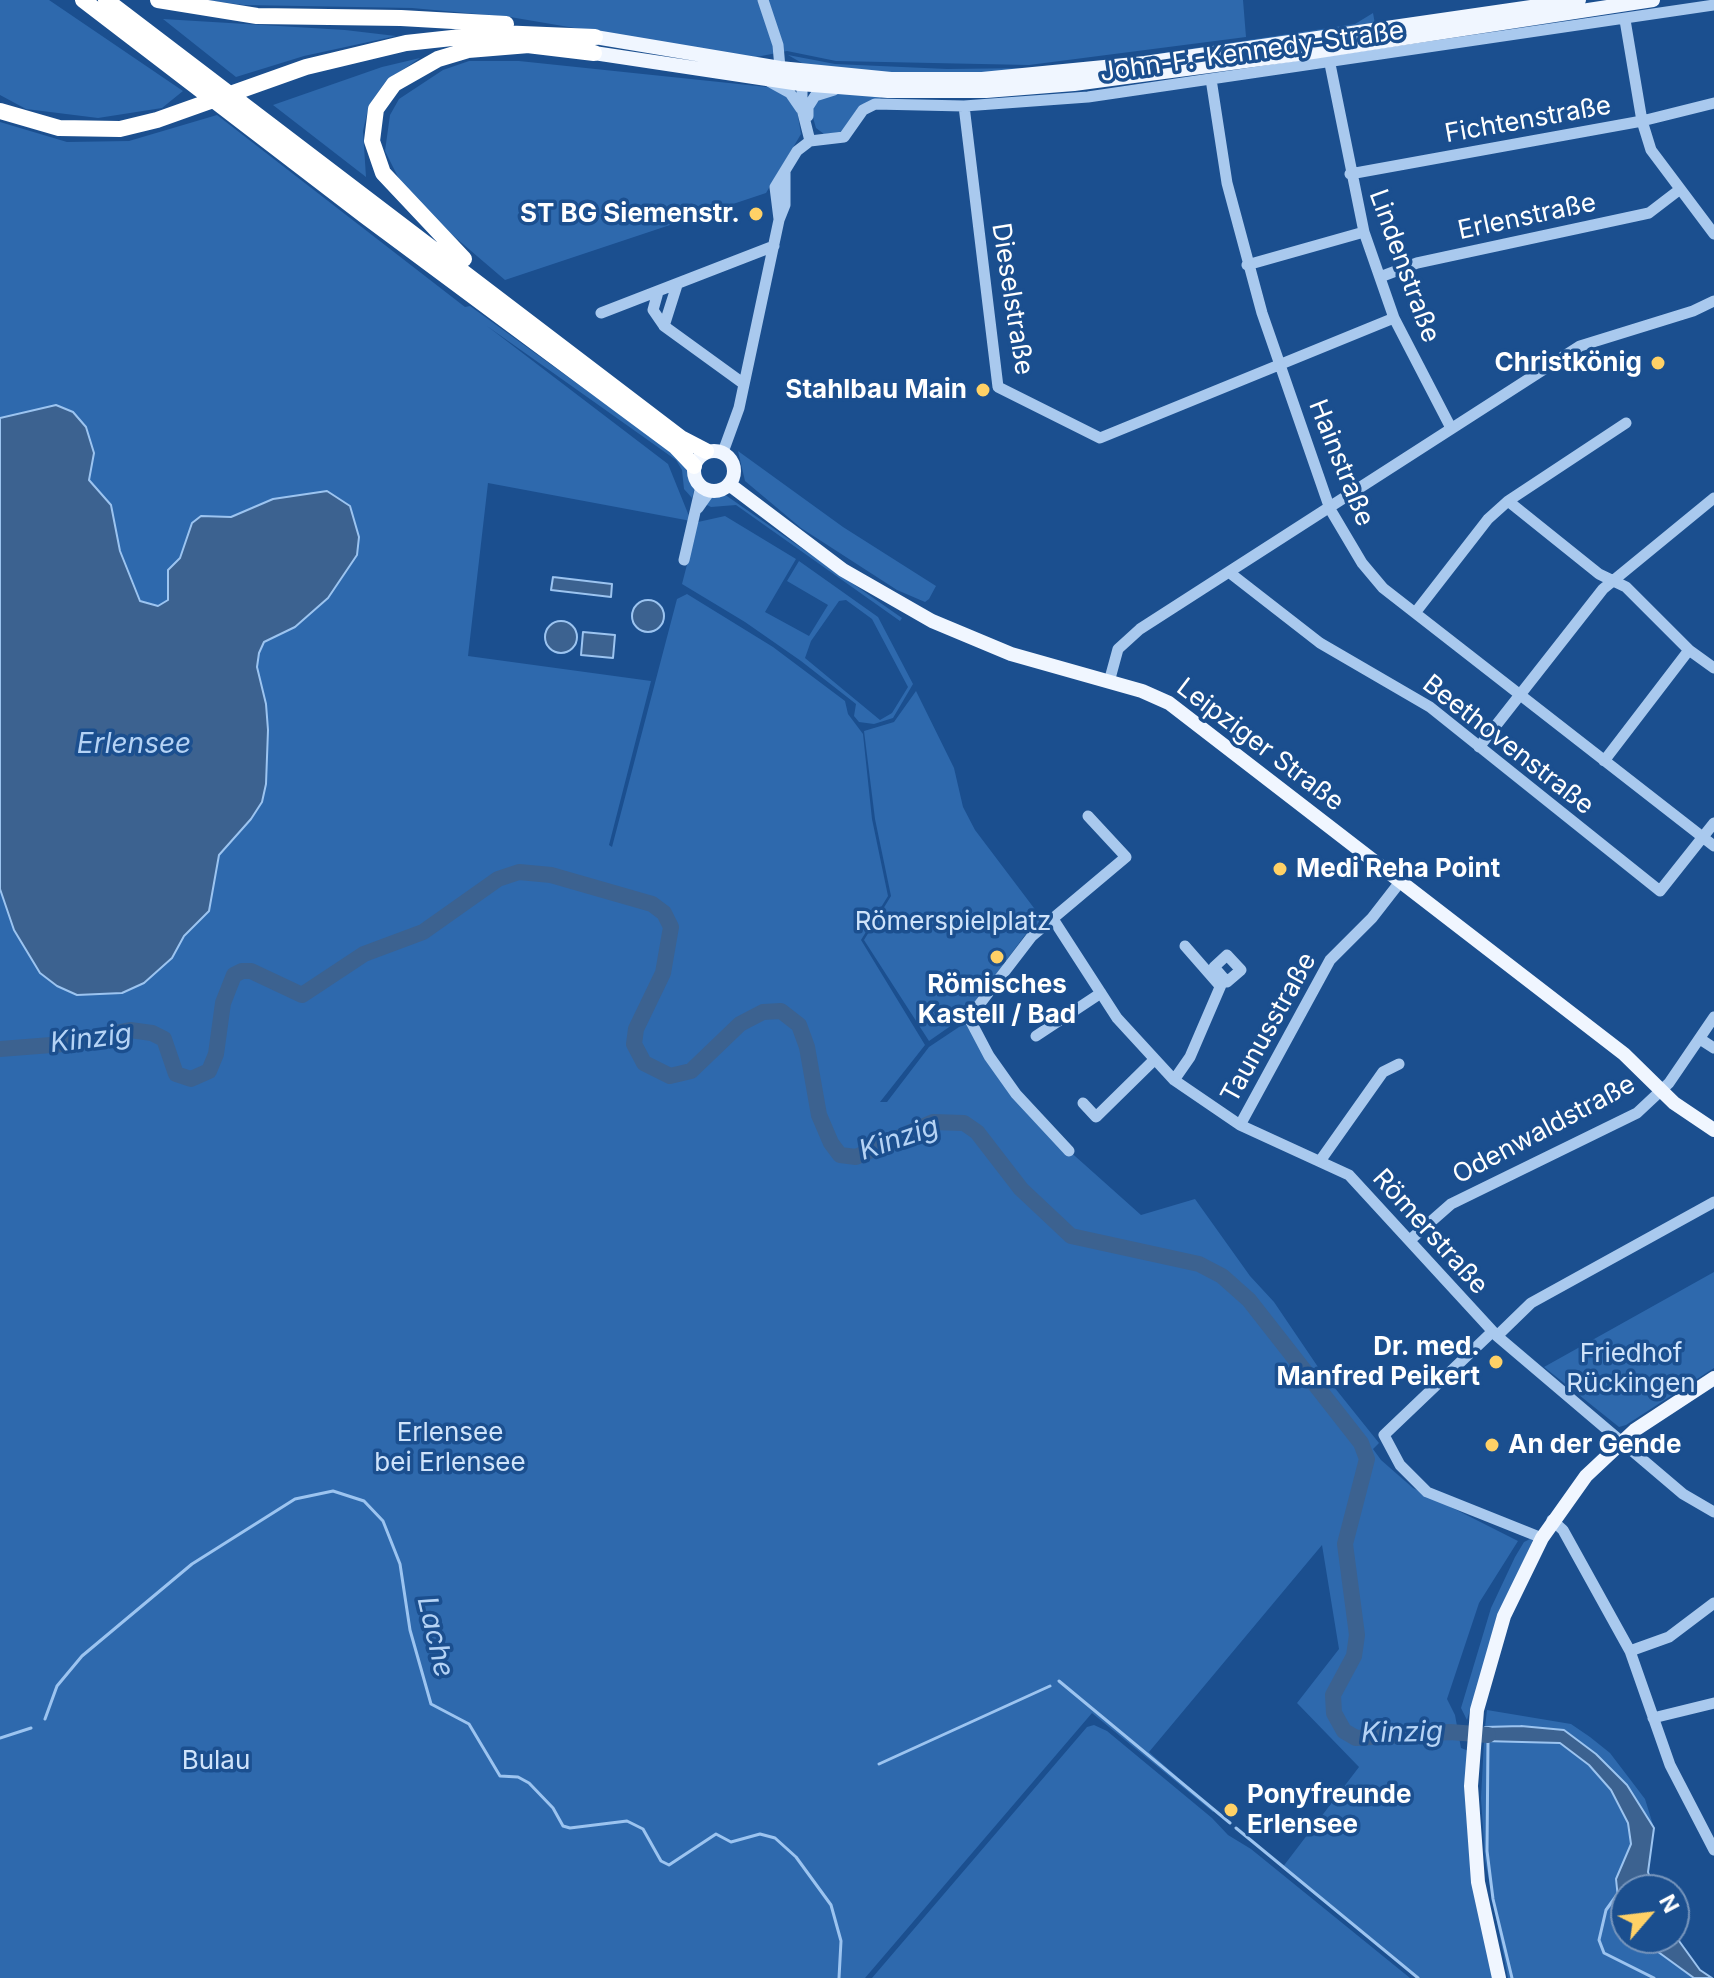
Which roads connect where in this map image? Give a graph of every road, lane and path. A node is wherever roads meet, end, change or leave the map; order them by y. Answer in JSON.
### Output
{"nodes":[{"id":1,"x":75,"y":0,"type":"edge"},
{"id":2,"x":83,"y":0,"type":"edge"},
{"id":3,"x":106,"y":0,"type":"edge"},
{"id":4,"x":158,"y":0,"type":"edge"},
{"id":5,"x":763,"y":0,"type":"edge"},
{"id":6,"x":1579,"y":0,"type":"edge"},
{"id":7,"x":1653,"y":0,"type":"edge"},
{"id":8,"x":1714,"y":5,"type":"edge"},
{"id":9,"x":109,"y":20,"type":"junction"},
{"id":10,"x":1625,"y":20,"type":"junction"},
{"id":11,"x":529,"y":45,"type":"junction"},
{"id":12,"x":594,"y":45,"type":"junction"},
{"id":13,"x":378,"y":50,"type":"junction"},
{"id":14,"x":1330,"y":64,"type":"junction"},
{"id":15,"x":780,"y":68,"type":"junction"},
{"id":16,"x":814,"y":71,"type":"junction"},
{"id":17,"x":758,"y":76,"type":"junction"},
{"id":18,"x":1211,"y":79,"type":"junction"},
{"id":19,"x":800,"y":84,"type":"junction"},
{"id":20,"x":844,"y":88,"type":"junction"},
{"id":21,"x":1714,"y":103,"type":"edge"},
{"id":22,"x":964,"y":106,"type":"junction"},
{"id":23,"x":802,"y":109,"type":"junction"},
{"id":24,"x":0,"y":111,"type":"edge"},
{"id":25,"x":1642,"y":121,"type":"junction"},
{"id":26,"x":810,"y":141,"type":"junction"},
{"id":27,"x":1350,"y":174,"type":"junction"},
{"id":28,"x":1679,"y":190,"type":"junction"},
{"id":29,"x":1364,"y":232,"type":"junction"},
{"id":30,"x":1714,"y":234,"type":"edge"},
{"id":31,"x":774,"y":246,"type":"junction"},
{"id":32,"x":1247,"y":265,"type":"junction"},
{"id":33,"x":1380,"y":277,"type":"junction"},
{"id":34,"x":677,"y":285,"type":"junction"},
{"id":35,"x":658,"y":292,"type":"junction"},
{"id":36,"x":1714,"y":301,"type":"edge"},
{"id":37,"x":514,"y":308,"type":"junction"},
{"id":38,"x":601,"y":313,"type":"dead end"},
{"id":39,"x":1394,"y":318,"type":"junction"},
{"id":40,"x":664,"y":326,"type":"junction"},
{"id":41,"x":1278,"y":365,"type":"junction"},
{"id":42,"x":744,"y":384,"type":"junction"},
{"id":43,"x":1626,"y":423,"type":"dead end"},
{"id":44,"x":1451,"y":428,"type":"junction"},
{"id":45,"x":715,"y":452,"type":"junction"},
{"id":46,"x":694,"y":466,"type":"junction"},
{"id":47,"x":729,"y":484,"type":"junction"},
{"id":48,"x":705,"y":489,"type":"junction"},
{"id":49,"x":1714,"y":498,"type":"edge"},
{"id":50,"x":1508,"y":501,"type":"junction"},
{"id":51,"x":1330,"y":509,"type":"junction"},
{"id":52,"x":684,"y":560,"type":"dead end"},
{"id":53,"x":1230,"y":573,"type":"junction"},
{"id":54,"x":1611,"y":581,"type":"junction"},
{"id":55,"x":1415,"y":613,"type":"junction"},
{"id":56,"x":1689,"y":650,"type":"junction"},
{"id":57,"x":1714,"y":668,"type":"edge"},
{"id":58,"x":1109,"y":682,"type":"junction"},
{"id":59,"x":1520,"y":694,"type":"junction"},
{"id":60,"x":1479,"y":747,"type":"junction"},
{"id":61,"x":1604,"y":761,"type":"junction"},
{"id":62,"x":1088,"y":816,"type":"dead end"},
{"id":63,"x":1714,"y":823,"type":"edge"},
{"id":64,"x":1703,"y":838,"type":"junction"},
{"id":65,"x":1714,"y":846,"type":"edge"},
{"id":66,"x":1400,"y":882,"type":"junction"},
{"id":67,"x":1053,"y":919,"type":"junction"},
{"id":68,"x":1185,"y":946,"type":"dead end"},
{"id":69,"x":1101,"y":993,"type":"junction"},
{"id":70,"x":1714,"y":1017,"type":"edge"},
{"id":71,"x":1036,"y":1036,"type":"dead end"},
{"id":72,"x":1700,"y":1039,"type":"junction"},
{"id":73,"x":1714,"y":1048,"type":"edge"},
{"id":74,"x":1153,"y":1061,"type":"junction"},
{"id":75,"x":1399,"y":1064,"type":"dead end"},
{"id":76,"x":1174,"y":1080,"type":"junction"},
{"id":77,"x":1663,"y":1091,"type":"junction"},
{"id":78,"x":1083,"y":1103,"type":"dead end"},
{"id":79,"x":1240,"y":1125,"type":"junction"},
{"id":80,"x":1714,"y":1130,"type":"edge"},
{"id":81,"x":1069,"y":1151,"type":"dead end"},
{"id":82,"x":1320,"y":1161,"type":"junction"},
{"id":83,"x":1714,"y":1202,"type":"edge"},
{"id":84,"x":1410,"y":1240,"type":"junction"},
{"id":85,"x":1494,"y":1334,"type":"junction"},
{"id":86,"x":1714,"y":1378,"type":"edge"},
{"id":87,"x":1623,"y":1440,"type":"junction"},
{"id":88,"x":1714,"y":1512,"type":"edge"},
{"id":89,"x":1552,"y":1520,"type":"junction"},
{"id":90,"x":1542,"y":1538,"type":"junction"},
{"id":91,"x":1714,"y":1603,"type":"edge"},
{"id":92,"x":1630,"y":1651,"type":"junction"},
{"id":93,"x":1714,"y":1703,"type":"edge"},
{"id":94,"x":1653,"y":1718,"type":"junction"},
{"id":95,"x":1714,"y":1850,"type":"edge"},
{"id":96,"x":1499,"y":1978,"type":"edge"}],
"edges":[{"from":1,"to":9,"type":"highway"},
{"from":2,"to":9,"type":"highway"},
{"from":3,"to":37,"type":"highway"},
{"from":4,"to":12,"type":"highway"},
{"from":5,"to":15,"type":"street"},
{"from":6,"to":16,"type":"main road"},
{"from":7,"to":20,"type":"main road"},
{"from":8,"to":10,"type":"street","name":"John-F.-Kennedy-Straße"},
{"from":9,"to":46,"type":"highway"},
{"from":10,"to":14,"type":"street","name":"John-F.-Kennedy-Straße"},
{"from":10,"to":25,"type":"street"},
{"from":11,"to":12,"type":"highway"},
{"from":11,"to":13,"type":"highway"},
{"from":11,"to":37,"type":"highway"},
{"from":12,"to":13,"type":"highway"},
{"from":12,"to":15,"type":"main road"},
{"from":12,"to":17,"type":"main road"},
{"from":13,"to":24,"type":"highway"},
{"from":14,"to":18,"type":"street","name":"John-F.-Kennedy-Straße"},
{"from":14,"to":27,"type":"street","name":"Lindenstraße"},
{"from":15,"to":16,"type":"main road"},
{"from":15,"to":17,"type":"street"},
{"from":15,"to":19,"type":"street"},
{"from":16,"to":19,"type":"street"},
{"from":17,"to":19,"type":"main road"},
{"from":17,"to":23,"type":"street"},
{"from":18,"to":22,"type":"street","name":"John-F.-Kennedy-Straße"},
{"from":18,"to":32,"type":"street","name":"Hainstraße"},
{"from":19,"to":20,"type":"main road"},
{"from":19,"to":23,"type":"street"},
{"from":20,"to":26,"type":"street"},
{"from":21,"to":25,"type":"street","name":"Fichtenstraße"},
{"from":22,"to":26,"type":"street","name":"John-F.-Kennedy-Straße"},
{"from":22,"to":41,"type":"street","name":"Dieselstraße"},
{"from":23,"to":26,"type":"street"},
{"from":25,"to":27,"type":"street","name":"Fichtenstraße"},
{"from":25,"to":28,"type":"street"},
{"from":26,"to":31,"type":"street"},
{"from":27,"to":29,"type":"street","name":"Lindenstraße"},
{"from":28,"to":30,"type":"street"},
{"from":28,"to":33,"type":"street","name":"Erlenstraße"},
{"from":29,"to":32,"type":"street"},
{"from":29,"to":33,"type":"street","name":"Lindenstraße"},
{"from":31,"to":34,"type":"street"},
{"from":31,"to":42,"type":"street"},
{"from":32,"to":41,"type":"street","name":"Hainstraße"},
{"from":33,"to":39,"type":"street","name":"Lindenstraße"},
{"from":34,"to":35,"type":"street"},
{"from":34,"to":40,"type":"street"},
{"from":35,"to":38,"type":"street"},
{"from":35,"to":40,"type":"street"},
{"from":36,"to":44,"type":"street"},
{"from":37,"to":45,"type":"highway"},
{"from":39,"to":41,"type":"street"},
{"from":39,"to":44,"type":"street","name":"Lindenstraße"},
{"from":40,"to":42,"type":"street"},
{"from":41,"to":51,"type":"street","name":"Hainstraße"},
{"from":42,"to":45,"type":"street"},
{"from":43,"to":50,"type":"street"},
{"from":44,"to":51,"type":"street"},
{"from":45,"to":46,"type":"main road"},
{"from":45,"to":47,"type":"main road"},
{"from":46,"to":48,"type":"main road"},
{"from":47,"to":48,"type":"main road"},
{"from":47,"to":58,"type":"main road","name":"Leipziger Straße"},
{"from":48,"to":52,"type":"street"},
{"from":49,"to":54,"type":"street"},
{"from":50,"to":54,"type":"street"},
{"from":50,"to":55,"type":"street"},
{"from":51,"to":53,"type":"street"},
{"from":51,"to":55,"type":"street","name":"Hainstraße"},
{"from":53,"to":58,"type":"street"},
{"from":53,"to":60,"type":"street","name":"Beethovenstraße"},
{"from":54,"to":56,"type":"street"},
{"from":54,"to":59,"type":"street"},
{"from":55,"to":59,"type":"street","name":"Hainstraße"},
{"from":56,"to":57,"type":"street"},
{"from":56,"to":61,"type":"street"},
{"from":58,"to":66,"type":"main road","name":"Leipziger Straße"},
{"from":59,"to":60,"type":"street"},
{"from":59,"to":61,"type":"street","name":"Hainstraße"},
{"from":60,"to":64,"type":"street","name":"Beethovenstraße"},
{"from":61,"to":64,"type":"street","name":"Hainstraße"},
{"from":62,"to":67,"type":"street"},
{"from":63,"to":64,"type":"street"},
{"from":64,"to":65,"type":"street","name":"Hainstraße"},
{"from":66,"to":77,"type":"main road","name":"Leipziger Straße"},
{"from":66,"to":79,"type":"street","name":"Taunusstraße"},
{"from":67,"to":69,"type":"street","name":"Römerstraße"},
{"from":67,"to":81,"type":"street"},
{"from":68,"to":76,"type":"street"},
{"from":69,"to":71,"type":"street"},
{"from":69,"to":74,"type":"street","name":"Römerstraße"},
{"from":70,"to":72,"type":"street","name":"Odenwaldstraße"},
{"from":72,"to":73,"type":"street"},
{"from":72,"to":77,"type":"street","name":"Odenwaldstraße"},
{"from":74,"to":76,"type":"street","name":"Römerstraße"},
{"from":74,"to":78,"type":"street"},
{"from":75,"to":82,"type":"street"},
{"from":76,"to":79,"type":"street","name":"Römerstraße"},
{"from":77,"to":80,"type":"main road","name":"Leipziger Straße"},
{"from":77,"to":84,"type":"street","name":"Odenwaldstraße"},
{"from":79,"to":82,"type":"street","name":"Römerstraße"},
{"from":82,"to":84,"type":"street","name":"Römerstraße"},
{"from":83,"to":85,"type":"street"},
{"from":84,"to":85,"type":"street","name":"Römerstraße"},
{"from":85,"to":87,"type":"street","name":"Römerstraße"},
{"from":85,"to":90,"type":"street"},
{"from":86,"to":87,"type":"main road"},
{"from":87,"to":88,"type":"street","name":"Römerstraße"},
{"from":87,"to":89,"type":"main road"},
{"from":89,"to":90,"type":"main road"},
{"from":89,"to":92,"type":"street"},
{"from":90,"to":96,"type":"main road"},
{"from":91,"to":92,"type":"street"},
{"from":92,"to":94,"type":"street"},
{"from":93,"to":94,"type":"street"},
{"from":94,"to":95,"type":"street"}]}
